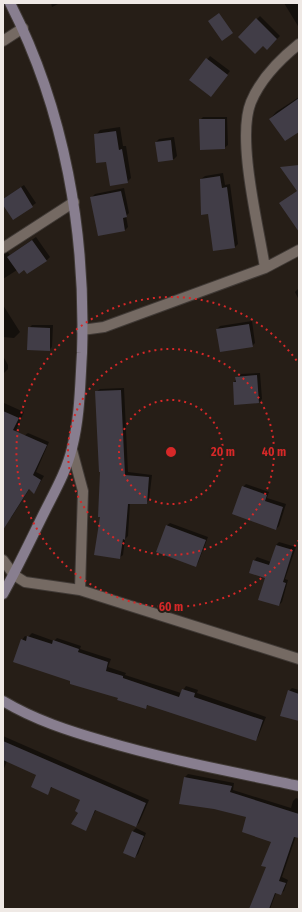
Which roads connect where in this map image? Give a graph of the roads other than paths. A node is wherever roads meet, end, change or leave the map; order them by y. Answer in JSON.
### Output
{"nodes":[{"id":1,"x":10,"y":3,"type":"edge"},
{"id":2,"x":23,"y":28,"type":"junction"},
{"id":3,"x":3,"y":41,"type":"edge"},
{"id":4,"x":299,"y":44,"type":"edge"},
{"id":5,"x":74,"y":202,"type":"junction"},
{"id":6,"x":3,"y":248,"type":"edge"},
{"id":7,"x":299,"y":250,"type":"edge"},
{"id":8,"x":265,"y":268,"type":"junction"},
{"id":9,"x":82,"y":330,"type":"junction"},
{"id":10,"x":72,"y":450,"type":"junction"},
{"id":11,"x":3,"y":560,"type":"edge"},
{"id":12,"x":14,"y":575,"type":"junction"},
{"id":13,"x":80,"y":590,"type":"junction"},
{"id":14,"x":3,"y":594,"type":"edge"},
{"id":15,"x":299,"y":659,"type":"edge"},
{"id":16,"x":3,"y":701,"type":"edge"},
{"id":17,"x":299,"y":786,"type":"edge"}],
"edges":[{"from":1,"to":2,"type":"street"},
{"from":2,"to":3,"type":"street"},
{"from":2,"to":5,"type":"street"},
{"from":4,"to":8,"type":"street"},
{"from":5,"to":6,"type":"street"},
{"from":5,"to":9,"type":"street"},
{"from":7,"to":8,"type":"street"},
{"from":8,"to":9,"type":"street"},
{"from":9,"to":10,"type":"street"},
{"from":10,"to":12,"type":"street"},
{"from":10,"to":13,"type":"street"},
{"from":11,"to":12,"type":"street"},
{"from":12,"to":13,"type":"street"},
{"from":12,"to":14,"type":"street"},
{"from":13,"to":15,"type":"street"},
{"from":16,"to":17,"type":"street"}]}
